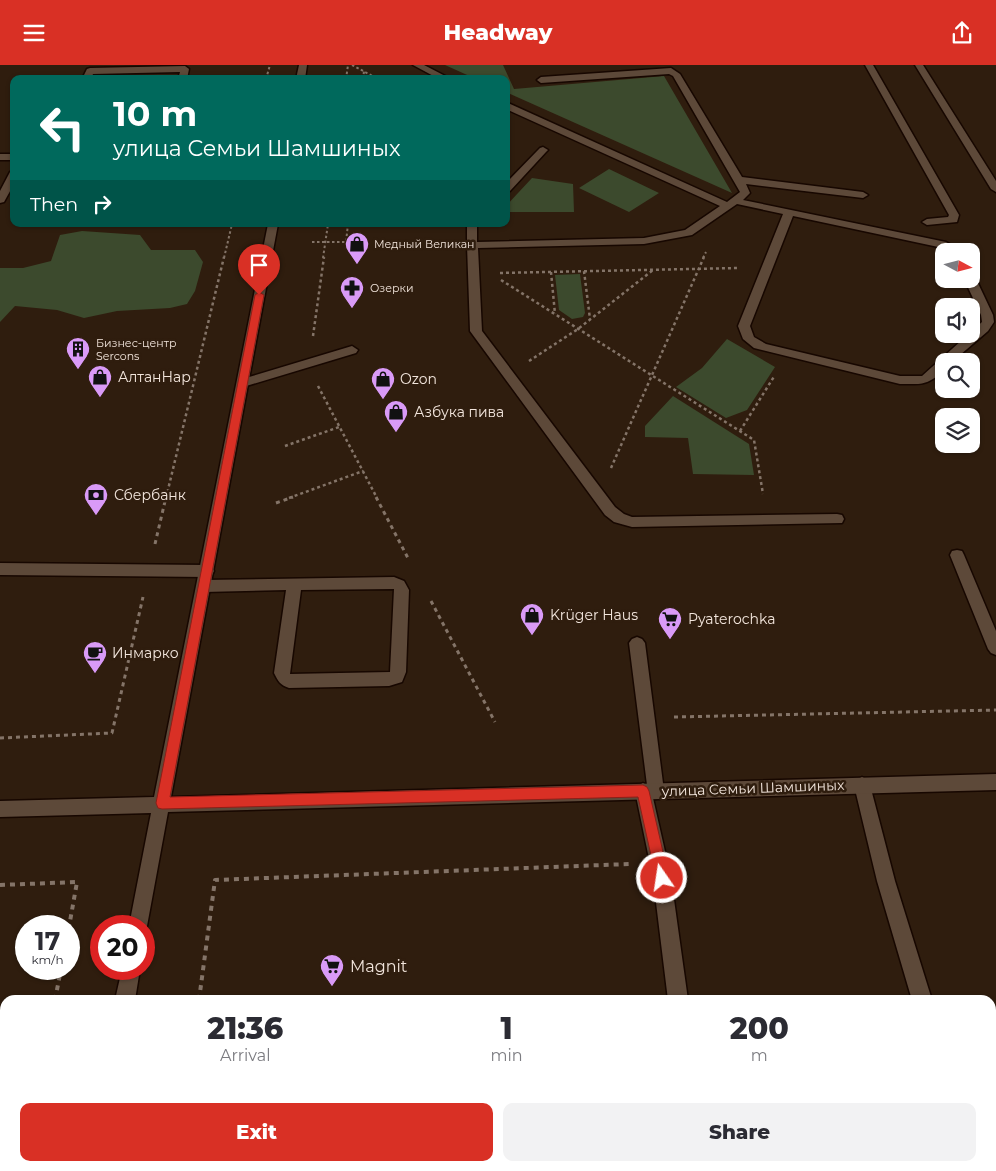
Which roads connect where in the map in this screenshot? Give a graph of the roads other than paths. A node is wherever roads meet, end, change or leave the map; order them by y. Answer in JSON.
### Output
{"nodes":[{"id":1,"x":417,"y":65,"type":"edge"},
{"id":2,"x":869,"y":65,"type":"edge"},
{"id":3,"x":919,"y":65,"type":"edge"},
{"id":4,"x":88,"y":75,"type":"edge"},
{"id":5,"x":183,"y":75,"type":"edge"},
{"id":6,"x":438,"y":75,"type":"edge"},
{"id":7,"x":541,"y":81,"type":"dead end"},
{"id":8,"x":510,"y":107,"type":"edge"},
{"id":9,"x":543,"y":150,"type":"dead end"},
{"id":10,"x":738,"y":180,"type":"junction"},
{"id":11,"x":10,"y":182,"type":"edge"},
{"id":12,"x":510,"y":185,"type":"edge"},
{"id":13,"x":996,"y":189,"type":"edge"},
{"id":14,"x":863,"y":195,"type":"dead end"},
{"id":15,"x":0,"y":201,"type":"edge"},
{"id":16,"x":731,"y":203,"type":"junction"},
{"id":17,"x":789,"y":213,"type":"junction"},
{"id":18,"x":927,"y":222,"type":"dead end"},
{"id":19,"x":272,"y":227,"type":"edge"},
{"id":20,"x":472,"y":227,"type":"edge"},
{"id":21,"x":936,"y":243,"type":"edge"},
{"id":22,"x":472,"y":245,"type":"junction"},
{"id":23,"x":974,"y":288,"type":"edge"},
{"id":24,"x":352,"y":351,"type":"dead end"},
{"id":25,"x":955,"y":353,"type":"edge"},
{"id":26,"x":935,"y":371,"type":"edge"},
{"id":27,"x":243,"y":383,"type":"junction"},
{"id":28,"x":837,"y":519,"type":"dead end"},
{"id":29,"x":957,"y":555,"type":"dead end"},
{"id":30,"x":0,"y":569,"type":"edge"},
{"id":31,"x":206,"y":578,"type":"junction"},
{"id":32,"x":294,"y":584,"type":"junction"},
{"id":33,"x":637,"y":643,"type":"dead end"},
{"id":34,"x":996,"y":649,"type":"edge"},
{"id":35,"x":996,"y":782,"type":"edge"},
{"id":36,"x":862,"y":785,"type":"junction"},
{"id":37,"x":650,"y":791,"type":"junction"},
{"id":38,"x":162,"y":803,"type":"junction"},
{"id":39,"x":0,"y":809,"type":"edge"},
{"id":40,"x":140,"y":915,"type":"edge"},
{"id":41,"x":129,"y":980,"type":"edge"},
{"id":42,"x":126,"y":995,"type":"edge"},
{"id":43,"x":677,"y":995,"type":"edge"},
{"id":44,"x":920,"y":995,"type":"edge"}],
"edges":[{"from":1,"to":6,"type":"street"},
{"from":2,"to":18,"type":"street"},
{"from":3,"to":13,"type":"street"},
{"from":4,"to":5,"type":"street"},
{"from":7,"to":10,"type":"street"},
{"from":8,"to":16,"type":"street"},
{"from":9,"to":12,"type":"street"},
{"from":10,"to":14,"type":"street"},
{"from":10,"to":16,"type":"street"},
{"from":11,"to":15,"type":"street"},
{"from":16,"to":17,"type":"street"},
{"from":16,"to":22,"type":"street"},
{"from":17,"to":21,"type":"street"},
{"from":17,"to":26,"type":"street"},
{"from":19,"to":27,"type":"street"},
{"from":20,"to":22,"type":"street"},
{"from":22,"to":28,"type":"street"},
{"from":23,"to":25,"type":"street"},
{"from":24,"to":27,"type":"street"},
{"from":27,"to":31,"type":"street"},
{"from":29,"to":34,"type":"street"},
{"from":30,"to":31,"type":"street"},
{"from":31,"to":32,"type":"street"},
{"from":31,"to":38,"type":"street"},
{"from":32,"to":32,"type":"street"},
{"from":33,"to":37,"type":"street"},
{"from":35,"to":36,"type":"street","name":"улица Семьи Шамшиных"},
{"from":36,"to":37,"type":"street","name":"улица Семьи Шамшиных"},
{"from":36,"to":44,"type":"street"},
{"from":37,"to":38,"type":"street","name":"улица Семьи Шамшиных"},
{"from":37,"to":43,"type":"street"},
{"from":38,"to":39,"type":"street","name":"улица Семьи Шамшиных"},
{"from":38,"to":40,"type":"street"},
{"from":41,"to":42,"type":"street"}]}
